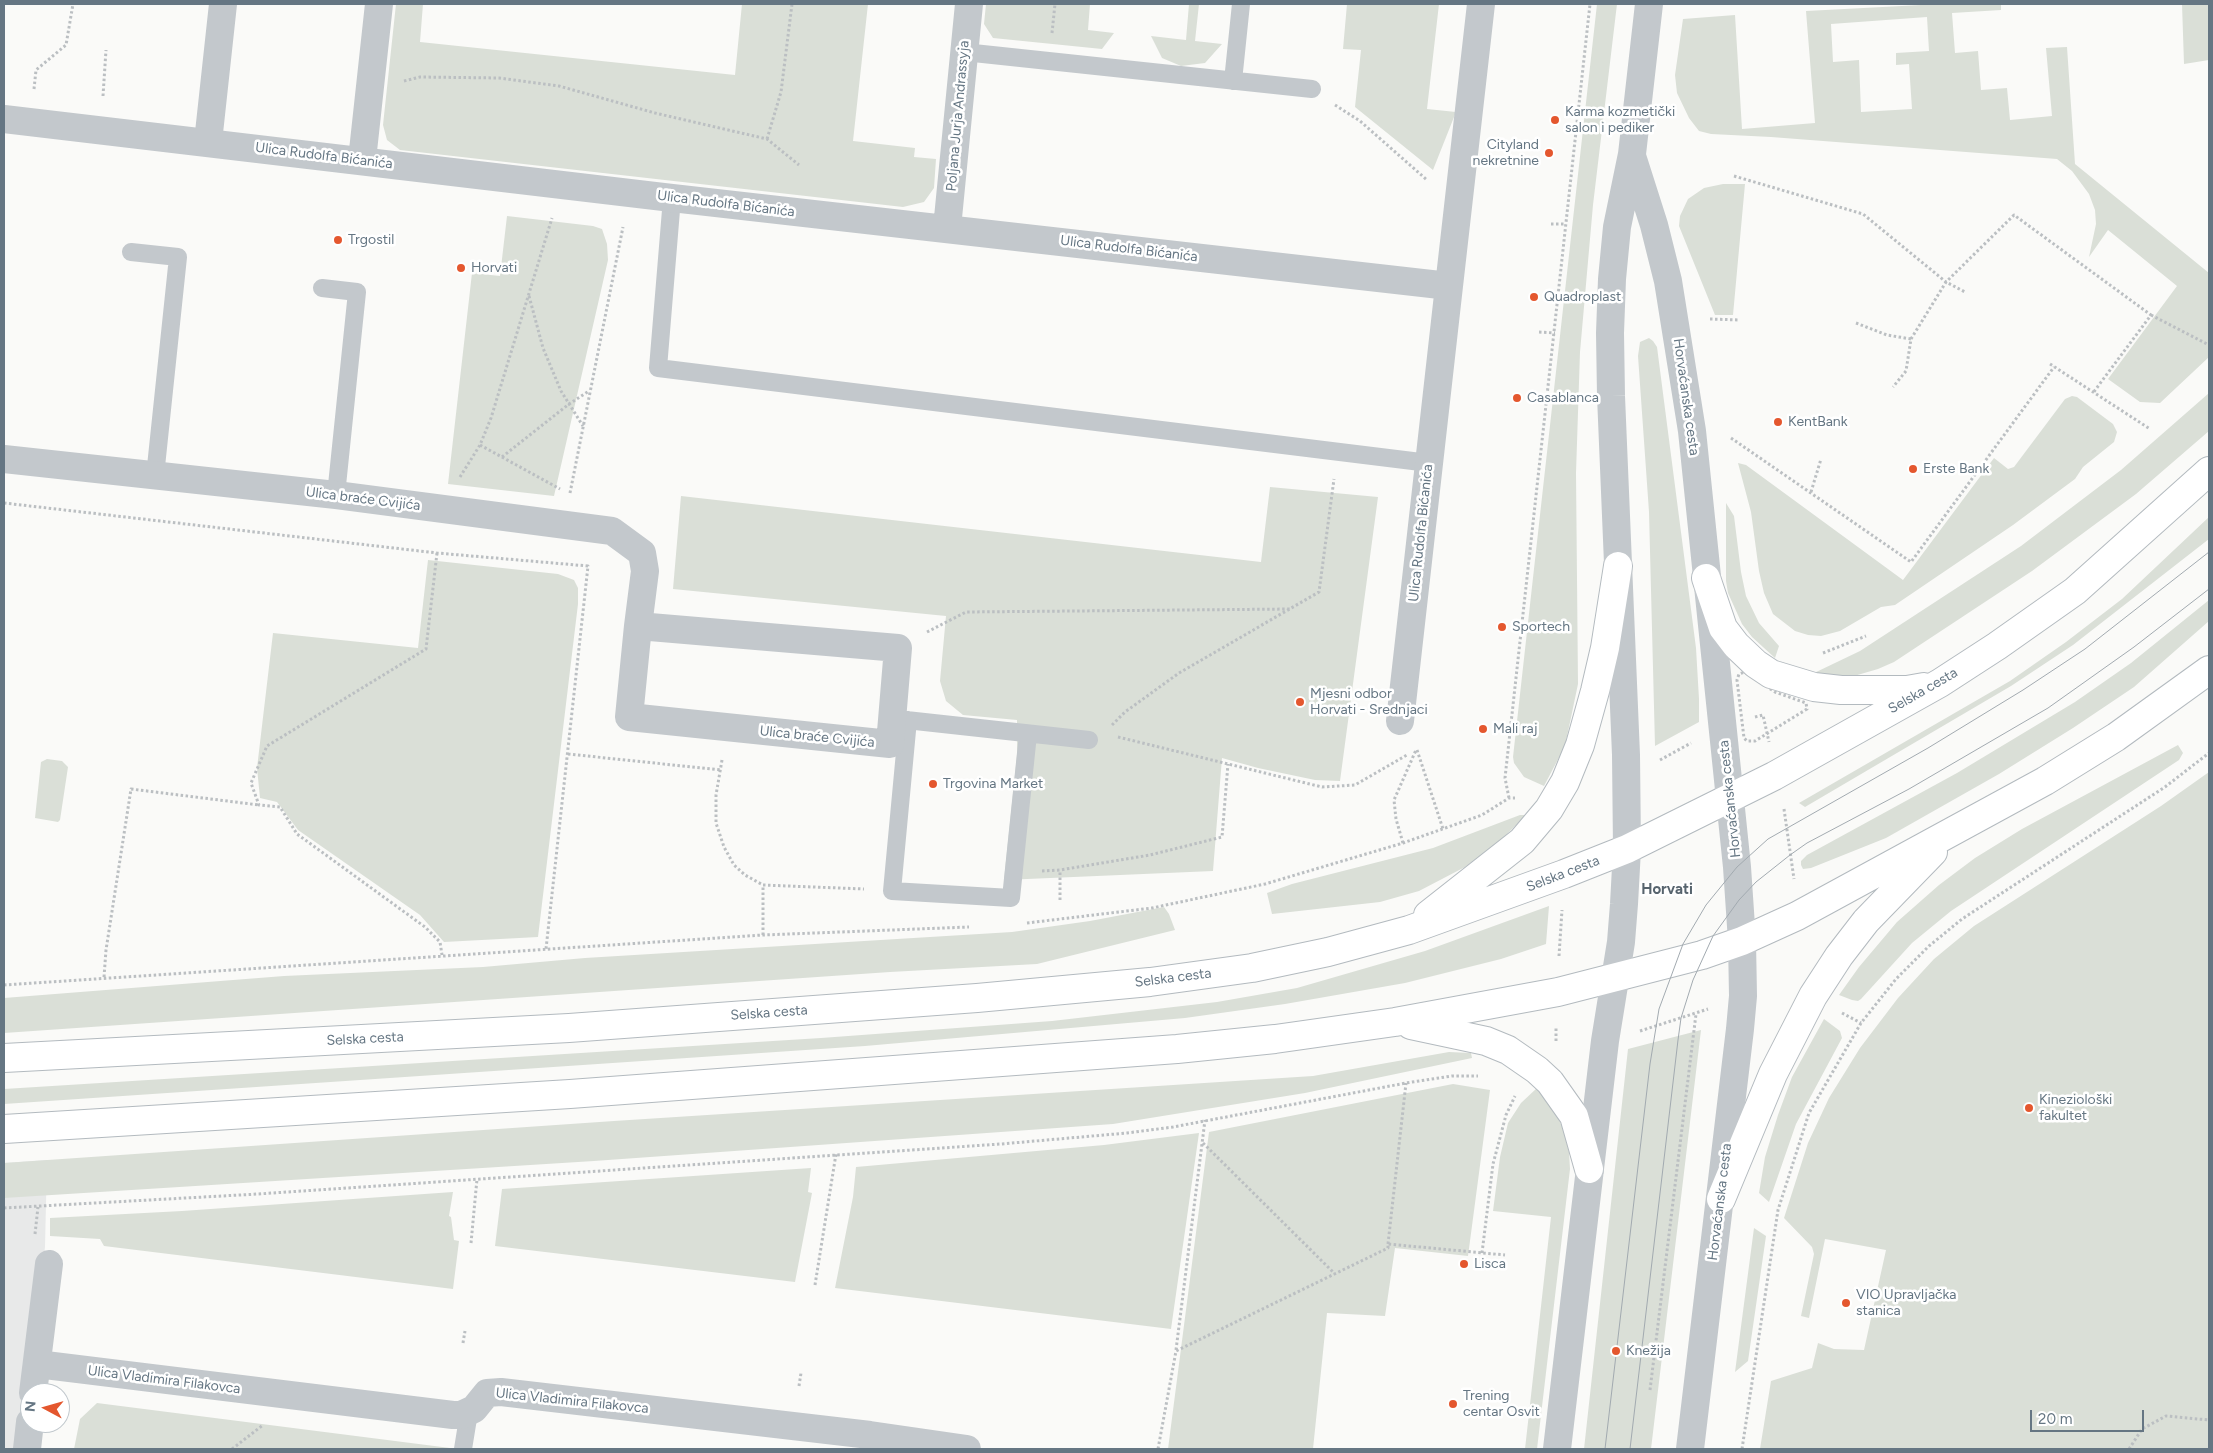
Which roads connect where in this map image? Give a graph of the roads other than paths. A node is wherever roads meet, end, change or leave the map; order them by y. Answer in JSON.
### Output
{"nodes":[{"id":1,"x":223,"y":4,"type":"edge"},
{"id":2,"x":379,"y":4,"type":"edge"},
{"id":3,"x":969,"y":4,"type":"edge"},
{"id":4,"x":1241,"y":4,"type":"edge"},
{"id":5,"x":1481,"y":4,"type":"edge"},
{"id":6,"x":1649,"y":4,"type":"edge"},
{"id":7,"x":964,"y":52,"type":"junction"},
{"id":8,"x":1233,"y":80,"type":"junction"},
{"id":9,"x":1312,"y":89,"type":"road end"},
{"id":10,"x":4,"y":119,"type":"edge"},
{"id":11,"x":208,"y":142,"type":"junction"},
{"id":12,"x":1632,"y":154,"type":"junction"},
{"id":13,"x":362,"y":160,"type":"junction"},
{"id":14,"x":672,"y":198,"type":"junction"},
{"id":15,"x":947,"y":228,"type":"junction"},
{"id":16,"x":131,"y":252,"type":"dead end"},
{"id":17,"x":1449,"y":286,"type":"junction"},
{"id":18,"x":322,"y":288,"type":"dead end"},
{"id":19,"x":4,"y":459,"type":"edge"},
{"id":20,"x":1429,"y":463,"type":"junction"},
{"id":21,"x":2209,"y":471,"type":"edge"},
{"id":22,"x":155,"y":476,"type":"junction"},
{"id":23,"x":336,"y":495,"type":"junction"},
{"id":24,"x":1618,"y":566,"type":"junction"},
{"id":25,"x":1706,"y":578,"type":"junction"},
{"id":26,"x":638,"y":626,"type":"junction"},
{"id":27,"x":2209,"y":670,"type":"edge"},
{"id":28,"x":1940,"y":683,"type":"junction"},
{"id":29,"x":900,"y":719,"type":"junction"},
{"id":30,"x":1400,"y":721,"type":"dead end"},
{"id":31,"x":1028,"y":734,"type":"junction"},
{"id":32,"x":1096,"y":737,"type":"road end"},
{"id":33,"x":1730,"y":798,"type":"junction"},
{"id":34,"x":1952,"y":832,"type":"junction"},
{"id":35,"x":1627,"y":849,"type":"junction"},
{"id":36,"x":1409,"y":930,"type":"junction"},
{"id":37,"x":1742,"y":941,"type":"junction"},
{"id":38,"x":1614,"y":978,"type":"junction"},
{"id":39,"x":1395,"y":1022,"type":"junction"},
{"id":40,"x":4,"y":1058,"type":"edge"},
{"id":41,"x":4,"y":1129,"type":"edge"},
{"id":42,"x":1589,"y":1169,"type":"junction"},
{"id":43,"x":1720,"y":1199,"type":"junction"},
{"id":44,"x":48,"y":1264,"type":"dead end"},
{"id":45,"x":37,"y":1364,"type":"junction"},
{"id":46,"x":34,"y":1383,"type":"edge"},
{"id":47,"x":469,"y":1412,"type":"junction"},
{"id":48,"x":29,"y":1433,"type":"edge"},
{"id":49,"x":27,"y":1449,"type":"edge"},
{"id":50,"x":463,"y":1449,"type":"edge"},
{"id":51,"x":967,"y":1449,"type":"edge"},
{"id":52,"x":1557,"y":1449,"type":"edge"},
{"id":53,"x":1690,"y":1449,"type":"edge"}],
"edges":[{"from":1,"to":11,"type":"street"},
{"from":2,"to":13,"type":"street"},
{"from":3,"to":7,"type":"street","name":"Poljana Jurja Andrassyja"},
{"from":4,"to":8,"type":"lane"},
{"from":5,"to":17,"type":"street","name":"Ulica Rudolfa Bićanića"},
{"from":6,"to":12,"type":"street","name":"Horvaćanska cesta"},
{"from":7,"to":8,"type":"lane"},
{"from":7,"to":15,"type":"street","name":"Poljana Jurja Andrassyja"},
{"from":8,"to":9,"type":"lane"},
{"from":10,"to":11,"type":"street","name":"Ulica Rudolfa Bićanića"},
{"from":11,"to":13,"type":"street","name":"Ulica Rudolfa Bićanića"},
{"from":12,"to":24,"type":"street","name":"Horvaćanska cesta"},
{"from":12,"to":25,"type":"street","name":"Horvaćanska cesta"},
{"from":13,"to":14,"type":"street","name":"Ulica Rudolfa Bićanića"},
{"from":14,"to":15,"type":"street","name":"Ulica Rudolfa Bićanića"},
{"from":14,"to":20,"type":"lane"},
{"from":15,"to":17,"type":"street","name":"Ulica Rudolfa Bićanića"},
{"from":16,"to":22,"type":"lane"},
{"from":17,"to":20,"type":"street","name":"Ulica Rudolfa Bićanića"},
{"from":18,"to":23,"type":"lane"},
{"from":19,"to":22,"type":"street","name":"Ulica braće Cvijića"},
{"from":20,"to":30,"type":"street","name":"Ulica Rudolfa Bićanića"},
{"from":21,"to":28,"type":"main road","name":"Selska cesta"},
{"from":22,"to":23,"type":"street","name":"Ulica braće Cvijića"},
{"from":23,"to":26,"type":"street","name":"Ulica braće Cvijića"},
{"from":24,"to":35,"type":"street","name":"Horvaćanska cesta"},
{"from":24,"to":36,"type":"main road"},
{"from":25,"to":28,"type":"main road"},
{"from":25,"to":33,"type":"street","name":"Horvaćanska cesta"},
{"from":26,"to":29,"type":"street","name":"Ulica braće Cvijića"},
{"from":26,"to":29,"type":"street","name":"Ulica braće Cvijića"},
{"from":27,"to":34,"type":"main road"},
{"from":28,"to":33,"type":"main road","name":"Selska cesta"},
{"from":29,"to":31,"type":"lane"},
{"from":29,"to":31,"type":"lane"},
{"from":31,"to":32,"type":"lane"},
{"from":33,"to":35,"type":"main road","name":"Selska cesta"},
{"from":33,"to":37,"type":"street","name":"Horvaćanska cesta"},
{"from":34,"to":37,"type":"main road"},
{"from":34,"to":43,"type":"main road"},
{"from":35,"to":36,"type":"main road","name":"Selska cesta"},
{"from":35,"to":38,"type":"street","name":"Horvaćanska cesta"},
{"from":36,"to":40,"type":"main road","name":"Selska cesta"},
{"from":37,"to":38,"type":"main road"},
{"from":37,"to":43,"type":"street","name":"Horvaćanska cesta"},
{"from":38,"to":39,"type":"main road"},
{"from":38,"to":42,"type":"street","name":"Horvaćanska cesta"},
{"from":39,"to":41,"type":"main road"},
{"from":39,"to":42,"type":"main road"},
{"from":42,"to":52,"type":"street","name":"Horvaćanska cesta"},
{"from":43,"to":53,"type":"street","name":"Horvaćanska cesta"},
{"from":44,"to":45,"type":"street"},
{"from":45,"to":46,"type":"street"},
{"from":45,"to":47,"type":"street","name":"Ulica Vladimira Filakovca"},
{"from":47,"to":50,"type":"lane"},
{"from":47,"to":51,"type":"street","name":"Ulica Vladimira Filakovca"},
{"from":48,"to":49,"type":"street"}]}
